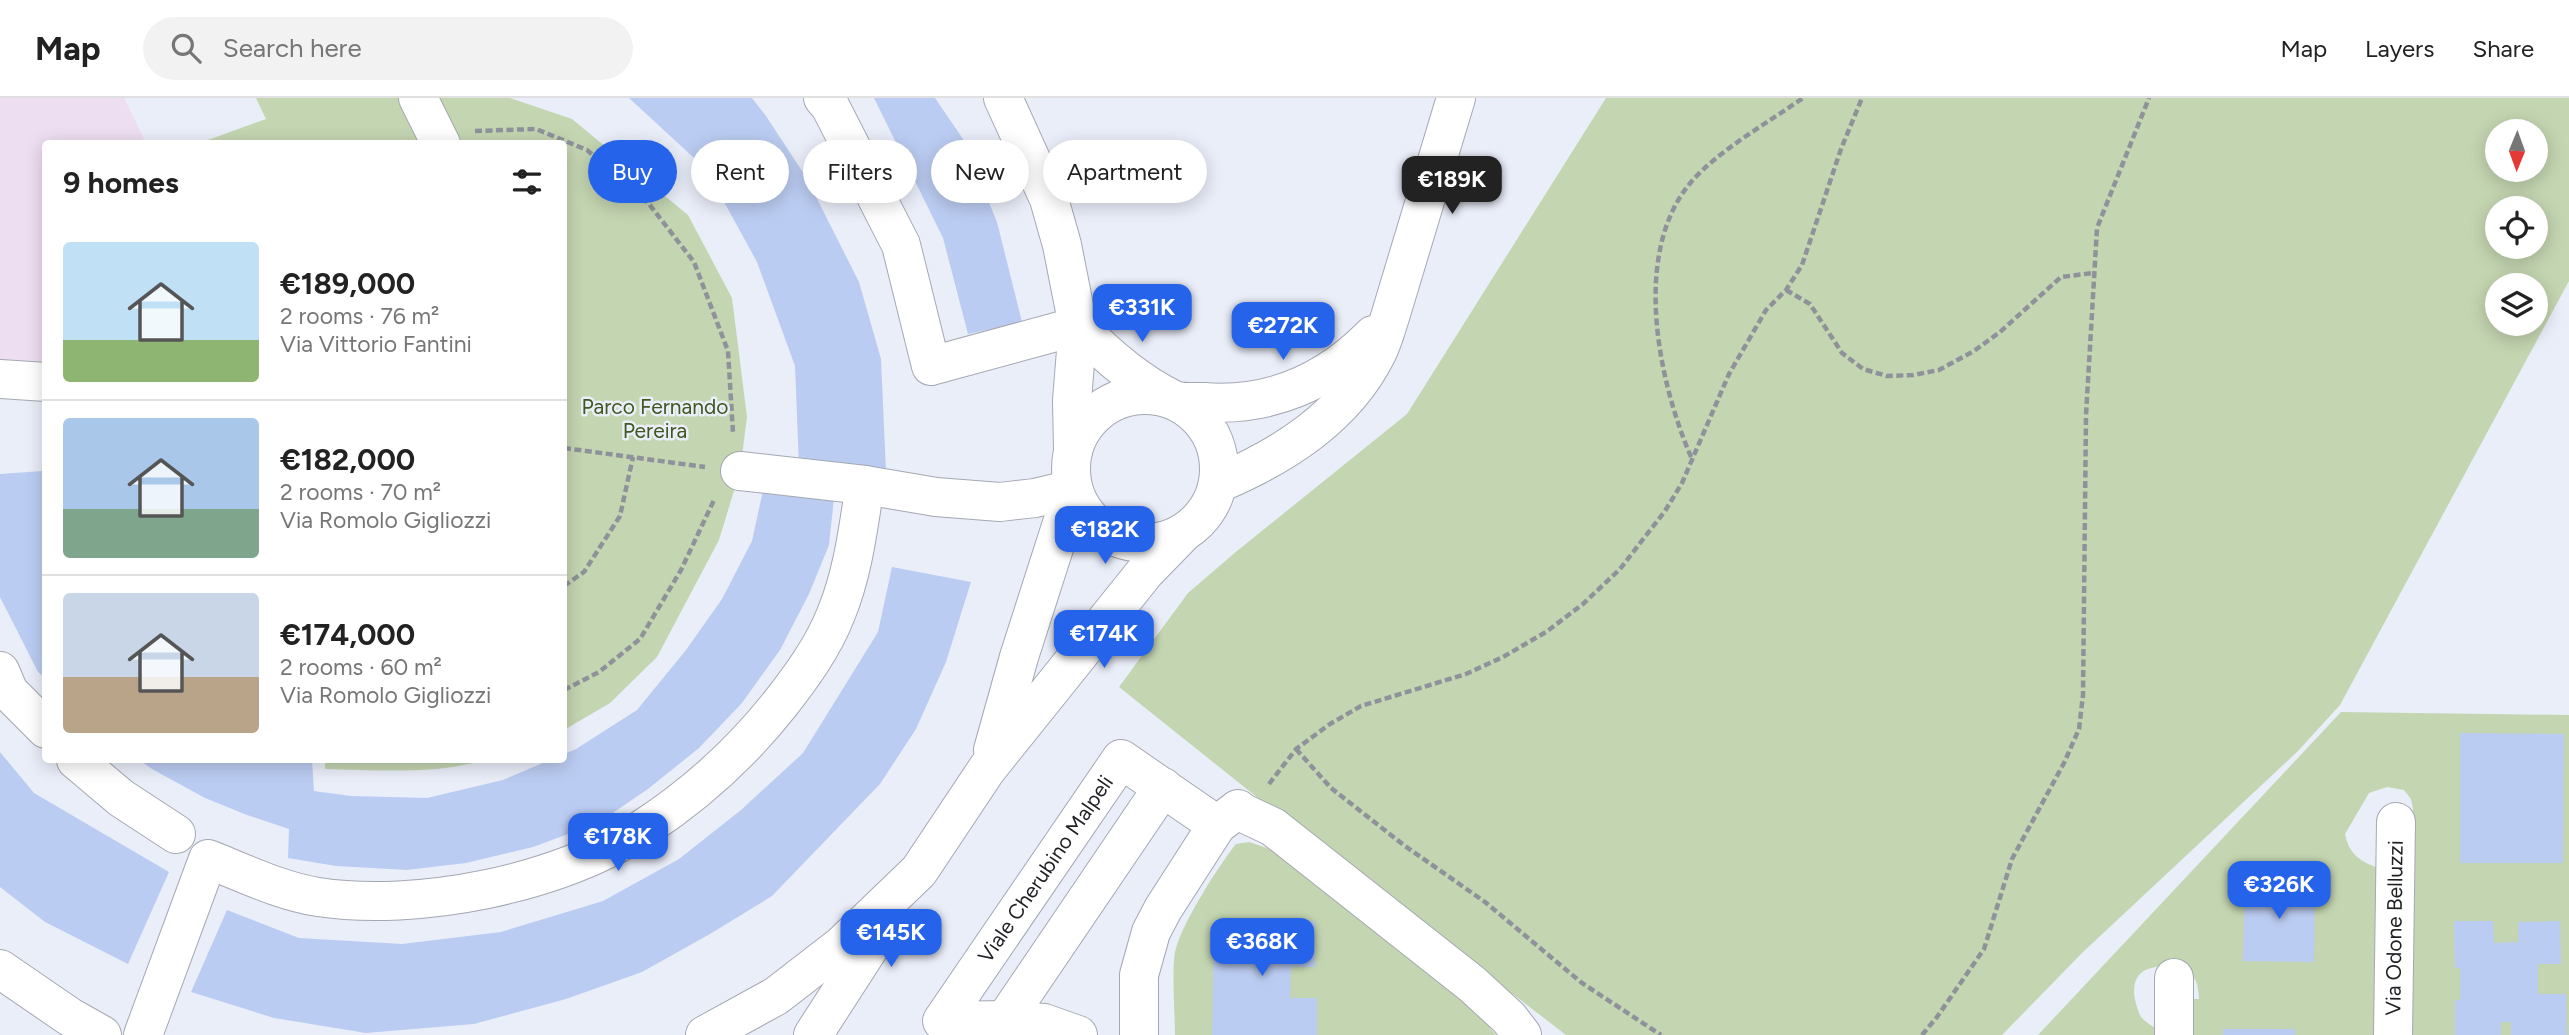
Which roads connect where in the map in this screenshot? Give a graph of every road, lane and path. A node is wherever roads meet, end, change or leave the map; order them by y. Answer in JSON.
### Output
{"nodes":[{"id":1,"x":418,"y":98,"type":"edge"},
{"id":2,"x":823,"y":98,"type":"edge"},
{"id":3,"x":1003,"y":98,"type":"edge"},
{"id":4,"x":1456,"y":98,"type":"edge"},
{"id":5,"x":1803,"y":98,"type":"edge"},
{"id":6,"x":1862,"y":98,"type":"edge"},
{"id":7,"x":2149,"y":98,"type":"edge"},
{"id":8,"x":457,"y":137,"type":"edge"},
{"id":9,"x":563,"y":140,"type":"edge"},
{"id":10,"x":567,"y":142,"type":"edge"},
{"id":11,"x":2093,"y":273,"type":"junction"},
{"id":12,"x":1786,"y":290,"type":"junction"},
{"id":13,"x":1390,"y":317,"type":"junction"},
{"id":14,"x":1078,"y":326,"type":"junction"},
{"id":15,"x":0,"y":379,"type":"edge"},
{"id":16,"x":42,"y":382,"type":"edge"},
{"id":17,"x":1174,"y":400,"type":"junction"},
{"id":18,"x":567,"y":448,"type":"edge"},
{"id":19,"x":1073,"y":450,"type":"junction"},
{"id":20,"x":633,"y":457,"type":"junction"},
{"id":21,"x":1691,"y":458,"type":"junction"},
{"id":22,"x":734,"y":470,"type":"junction"},
{"id":23,"x":1219,"y":483,"type":"junction"},
{"id":24,"x":865,"y":485,"type":"junction"},
{"id":25,"x":1073,"y":489,"type":"junction"},
{"id":26,"x":1181,"y":535,"type":"junction"},
{"id":27,"x":567,"y":584,"type":"edge"},
{"id":28,"x":0,"y":671,"type":"edge"},
{"id":29,"x":567,"y":689,"type":"edge"},
{"id":30,"x":42,"y":725,"type":"edge"},
{"id":31,"x":1296,"y":750,"type":"junction"},
{"id":32,"x":80,"y":763,"type":"edge"},
{"id":33,"x":987,"y":769,"type":"junction"},
{"id":34,"x":1163,"y":787,"type":"junction"},
{"id":35,"x":1237,"y":811,"type":"junction"},
{"id":36,"x":2396,"y":822,"type":"dead end"},
{"id":37,"x":176,"y":834,"type":"dead end"},
{"id":38,"x":919,"y":870,"type":"junction"},
{"id":39,"x":0,"y":969,"type":"edge"},
{"id":40,"x":2174,"y":978,"type":"dead end"},
{"id":41,"x":1005,"y":1020,"type":"junction"},
{"id":42,"x":933,"y":1028,"type":"edge"},
{"id":43,"x":102,"y":1035,"type":"edge"},
{"id":44,"x":143,"y":1035,"type":"edge"},
{"id":45,"x":705,"y":1035,"type":"edge"},
{"id":46,"x":813,"y":1035,"type":"edge"},
{"id":47,"x":1077,"y":1035,"type":"edge"},
{"id":48,"x":1139,"y":1035,"type":"edge"},
{"id":49,"x":1522,"y":1035,"type":"edge"},
{"id":50,"x":1661,"y":1035,"type":"edge"},
{"id":51,"x":1922,"y":1035,"type":"edge"},
{"id":52,"x":2174,"y":1035,"type":"edge"},
{"id":53,"x":2393,"y":1035,"type":"edge"}],
"edges":[{"from":1,"to":8,"type":"street"},
{"from":2,"to":14,"type":"street"},
{"from":3,"to":14,"type":"street"},
{"from":4,"to":13,"type":"street"},
{"from":5,"to":21,"type":"path"},
{"from":6,"to":12,"type":"path"},
{"from":7,"to":11,"type":"path"},
{"from":8,"to":9,"type":"path"},
{"from":10,"to":22,"type":"path"},
{"from":11,"to":12,"type":"path"},
{"from":11,"to":51,"type":"path"},
{"from":12,"to":21,"type":"path"},
{"from":13,"to":17,"type":"street"},
{"from":13,"to":23,"type":"street"},
{"from":14,"to":17,"type":"street"},
{"from":14,"to":19,"type":"street"},
{"from":15,"to":16,"type":"street"},
{"from":17,"to":19,"type":"street"},
{"from":17,"to":23,"type":"street"},
{"from":18,"to":20,"type":"path"},
{"from":19,"to":25,"type":"street"},
{"from":20,"to":22,"type":"path"},
{"from":20,"to":27,"type":"path"},
{"from":21,"to":31,"type":"path"},
{"from":22,"to":24,"type":"street"},
{"from":22,"to":29,"type":"path"},
{"from":23,"to":26,"type":"street"},
{"from":24,"to":25,"type":"street"},
{"from":24,"to":44,"type":"street"},
{"from":25,"to":26,"type":"street"},
{"from":25,"to":33,"type":"street"},
{"from":26,"to":33,"type":"street"},
{"from":28,"to":30,"type":"street"},
{"from":31,"to":35,"type":"path"},
{"from":31,"to":50,"type":"path"},
{"from":32,"to":37,"type":"street"},
{"from":33,"to":38,"type":"street"},
{"from":34,"to":35,"type":"street","name":"Viale Cherubino Malpeli"},
{"from":34,"to":41,"type":"street"},
{"from":34,"to":42,"type":"street","name":"Viale Cherubino Malpeli"},
{"from":35,"to":48,"type":"street"},
{"from":35,"to":49,"type":"street","name":"Viale Cherubino Malpeli"},
{"from":36,"to":53,"type":"street","name":"Via Odone Belluzzi"},
{"from":38,"to":45,"type":"street"},
{"from":38,"to":46,"type":"street"},
{"from":39,"to":43,"type":"street"},
{"from":40,"to":52,"type":"street"},
{"from":41,"to":42,"type":"street","name":"Viale Cherubino Malpeli"},
{"from":41,"to":47,"type":"street","name":"Viale Cherubino Malpeli"}]}
